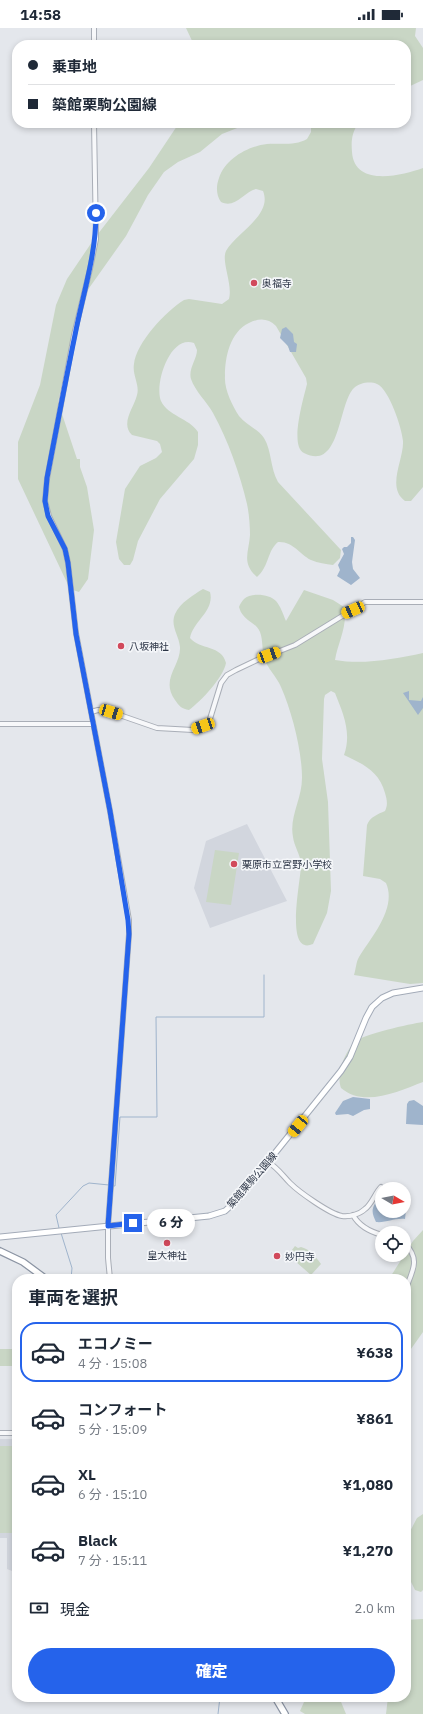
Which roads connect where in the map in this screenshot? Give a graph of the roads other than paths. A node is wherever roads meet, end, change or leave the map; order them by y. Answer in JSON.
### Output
{"nodes":[{"id":1,"x":94,"y":28,"type":"edge"},
{"id":2,"x":94,"y":40,"type":"edge"},
{"id":3,"x":94,"y":128,"type":"edge"},
{"id":4,"x":423,"y":602,"type":"edge"},
{"id":5,"x":91,"y":712,"type":"junction"},
{"id":6,"x":0,"y":724,"type":"edge"},
{"id":7,"x":94,"y":724,"type":"junction"},
{"id":8,"x":423,"y":988,"type":"edge"},
{"id":9,"x":268,"y":1162,"type":"junction"},
{"id":10,"x":375,"y":1193,"type":"edge"},
{"id":11,"x":353,"y":1215,"type":"junction"},
{"id":12,"x":108,"y":1226,"type":"junction"},
{"id":13,"x":375,"y":1232,"type":"edge"},
{"id":14,"x":0,"y":1237,"type":"edge"},
{"id":15,"x":411,"y":1249,"type":"edge"},
{"id":16,"x":0,"y":1251,"type":"edge"},
{"id":17,"x":39,"y":1274,"type":"edge"},
{"id":18,"x":110,"y":1274,"type":"edge"},
{"id":19,"x":411,"y":1276,"type":"edge"},
{"id":20,"x":0,"y":1433,"type":"edge"},
{"id":21,"x":12,"y":1433,"type":"edge"},
{"id":22,"x":278,"y":1702,"type":"edge"},
{"id":23,"x":285,"y":1714,"type":"edge"}],
"edges":[{"from":1,"to":2,"type":"street"},
{"from":3,"to":5,"type":"street"},
{"from":4,"to":5,"type":"street"},
{"from":5,"to":7,"type":"street"},
{"from":6,"to":7,"type":"street"},
{"from":7,"to":12,"type":"street"},
{"from":8,"to":9,"type":"main road","name":"築館栗駒公園線"},
{"from":9,"to":11,"type":"street"},
{"from":9,"to":12,"type":"main road","name":"築館栗駒公園線"},
{"from":10,"to":11,"type":"street"},
{"from":11,"to":13,"type":"street"},
{"from":12,"to":14,"type":"main road","name":"築館栗駒公園線"},
{"from":12,"to":18,"type":"street"},
{"from":15,"to":19,"type":"street"},
{"from":16,"to":17,"type":"highway"},
{"from":20,"to":21,"type":"street"},
{"from":22,"to":23,"type":"highway"}]}
